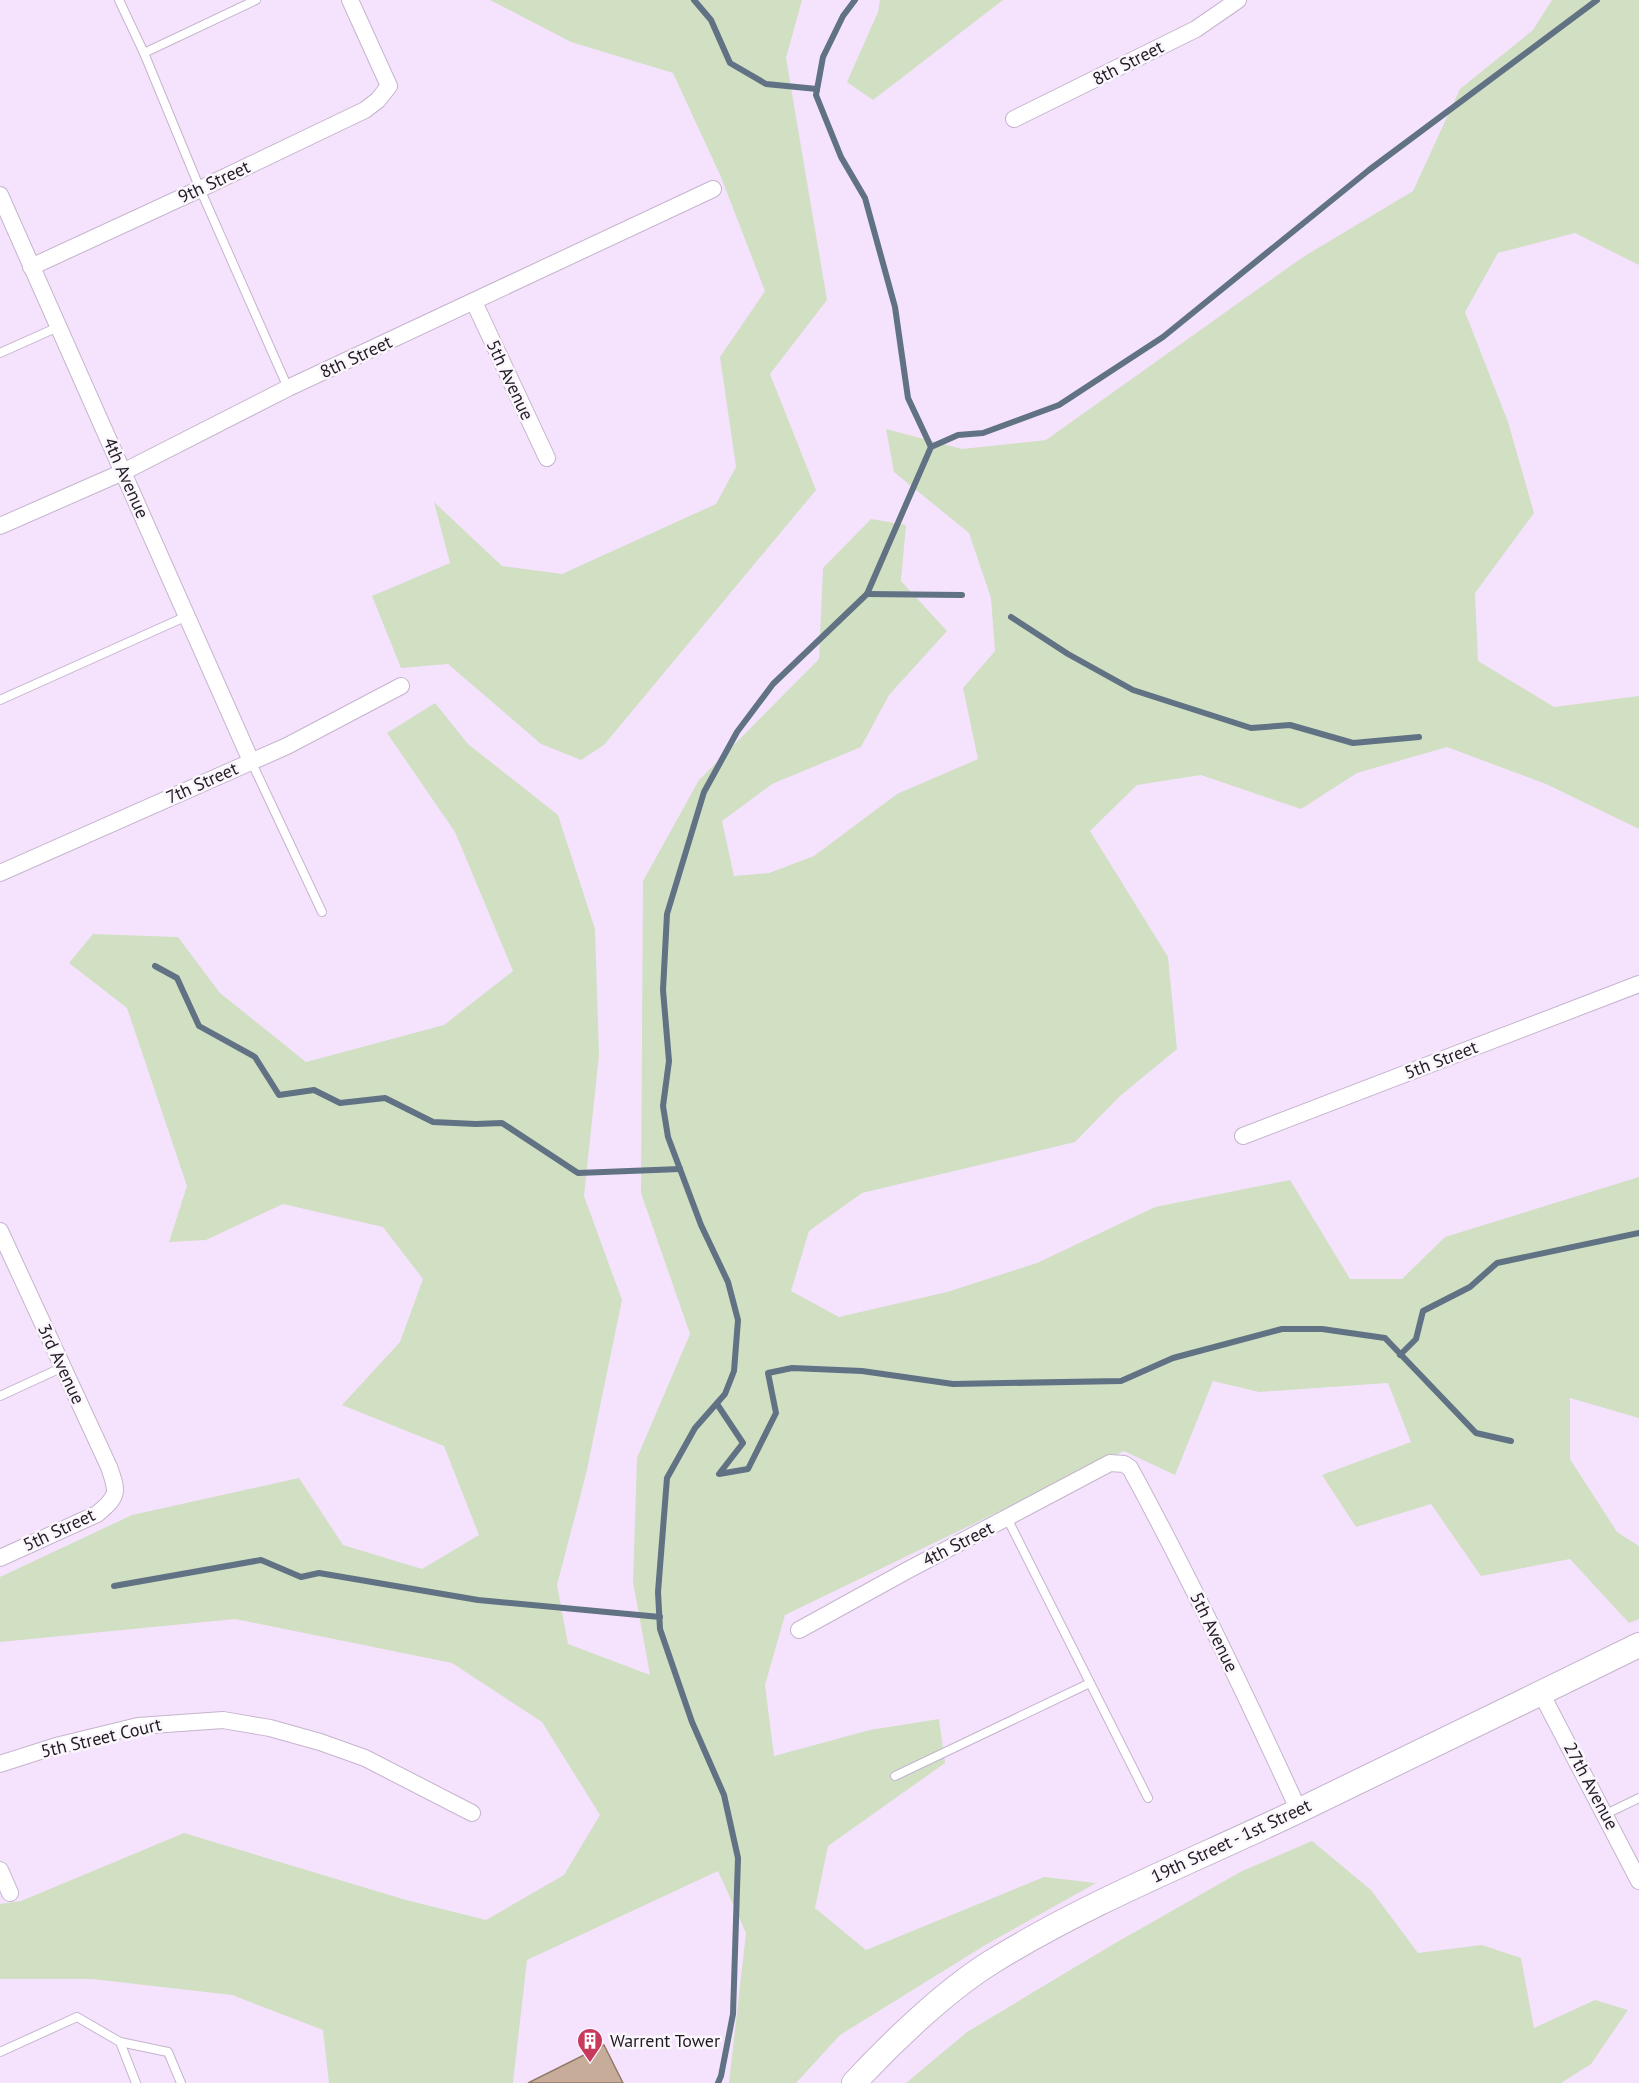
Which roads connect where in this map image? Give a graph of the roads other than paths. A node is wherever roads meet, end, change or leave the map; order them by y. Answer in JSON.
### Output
{"nodes":[{"id":1,"x":119,"y":0,"type":"edge"},
{"id":2,"x":256,"y":0,"type":"edge"},
{"id":3,"x":350,"y":0,"type":"edge"},
{"id":4,"x":1238,"y":0,"type":"edge"},
{"id":5,"x":144,"y":53,"type":"junction"},
{"id":6,"x":1014,"y":119,"type":"dead end"},
{"id":7,"x":200,"y":189,"type":"junction"},
{"id":8,"x":713,"y":189,"type":"dead end"},
{"id":9,"x":0,"y":195,"type":"edge"},
{"id":10,"x":31,"y":267,"type":"junction"},
{"id":11,"x":474,"y":302,"type":"junction"},
{"id":12,"x":58,"y":327,"type":"junction"},
{"id":13,"x":0,"y":353,"type":"edge"},
{"id":14,"x":288,"y":388,"type":"junction"},
{"id":15,"x":547,"y":458,"type":"dead end"},
{"id":16,"x":123,"y":472,"type":"junction"},
{"id":17,"x":0,"y":526,"type":"edge"},
{"id":18,"x":187,"y":616,"type":"junction"},
{"id":19,"x":401,"y":686,"type":"dead end"},
{"id":20,"x":0,"y":700,"type":"edge"},
{"id":21,"x":251,"y":761,"type":"junction"},
{"id":22,"x":0,"y":873,"type":"edge"},
{"id":23,"x":322,"y":912,"type":"dead end"},
{"id":24,"x":1639,"y":984,"type":"edge"},
{"id":25,"x":1243,"y":1136,"type":"dead end"},
{"id":26,"x":0,"y":1231,"type":"edge"},
{"id":27,"x":63,"y":1367,"type":"junction"},
{"id":28,"x":0,"y":1396,"type":"edge"},
{"id":29,"x":1118,"y":1462,"type":"joint"},
{"id":30,"x":113,"y":1497,"type":"joint"},
{"id":31,"x":1007,"y":1518,"type":"junction"},
{"id":32,"x":0,"y":1558,"type":"edge"},
{"id":33,"x":799,"y":1630,"type":"dead end"},
{"id":34,"x":1639,"y":1645,"type":"edge"},
{"id":35,"x":1090,"y":1683,"type":"junction"},
{"id":36,"x":1541,"y":1693,"type":"junction"},
{"id":37,"x":0,"y":1764,"type":"edge"},
{"id":38,"x":895,"y":1776,"type":"dead end"},
{"id":39,"x":1148,"y":1798,"type":"dead end"},
{"id":40,"x":1639,"y":1798,"type":"edge"},
{"id":41,"x":1299,"y":1811,"type":"junction"},
{"id":42,"x":472,"y":1813,"type":"dead end"},
{"id":43,"x":1606,"y":1814,"type":"junction"},
{"id":44,"x":0,"y":1870,"type":"edge"},
{"id":45,"x":1639,"y":1881,"type":"edge"},
{"id":46,"x":10,"y":1893,"type":"dead end"},
{"id":47,"x":120,"y":2042,"type":"junction"},
{"id":48,"x":0,"y":2052,"type":"edge"},
{"id":49,"x":136,"y":2083,"type":"edge"},
{"id":50,"x":181,"y":2083,"type":"edge"},
{"id":51,"x":854,"y":2083,"type":"edge"}],
"edges":[{"from":1,"to":5,"type":"lane"},
{"from":2,"to":5,"type":"lane"},
{"from":3,"to":7,"type":"street","name":"9th Street"},
{"from":4,"to":6,"type":"street","name":"8th Street"},
{"from":5,"to":7,"type":"lane"},
{"from":7,"to":10,"type":"street","name":"9th Street"},
{"from":7,"to":14,"type":"lane"},
{"from":8,"to":11,"type":"street","name":"8th Street"},
{"from":9,"to":10,"type":"street","name":"4th Avenue"},
{"from":10,"to":12,"type":"street","name":"4th Avenue"},
{"from":11,"to":14,"type":"street","name":"8th Street"},
{"from":11,"to":15,"type":"street","name":"5th Avenue"},
{"from":12,"to":13,"type":"lane"},
{"from":12,"to":16,"type":"street","name":"4th Avenue"},
{"from":14,"to":16,"type":"street","name":"8th Street"},
{"from":16,"to":17,"type":"street","name":"8th Street"},
{"from":16,"to":18,"type":"street","name":"4th Avenue"},
{"from":18,"to":20,"type":"lane"},
{"from":18,"to":21,"type":"street","name":"4th Avenue"},
{"from":19,"to":21,"type":"street","name":"7th Street"},
{"from":21,"to":22,"type":"street","name":"7th Street"},
{"from":21,"to":23,"type":"lane"},
{"from":24,"to":25,"type":"street","name":"5th Street"},
{"from":26,"to":27,"type":"street","name":"3rd Avenue"},
{"from":27,"to":28,"type":"lane"},
{"from":27,"to":30,"type":"street","name":"3rd Avenue"},
{"from":29,"to":31,"type":"street","name":"4th Street"},
{"from":29,"to":41,"type":"street","name":"5th Avenue"},
{"from":30,"to":32,"type":"street","name":"5th Street"},
{"from":31,"to":33,"type":"street","name":"4th Street"},
{"from":31,"to":35,"type":"lane"},
{"from":34,"to":36,"type":"main road","name":"19th Street - 1st Street"},
{"from":35,"to":38,"type":"lane"},
{"from":35,"to":39,"type":"lane"},
{"from":36,"to":41,"type":"main road","name":"19th Street - 1st Street"},
{"from":36,"to":43,"type":"street","name":"27th Avenue"},
{"from":37,"to":42,"type":"street","name":"5th Street Court"},
{"from":40,"to":43,"type":"lane"},
{"from":41,"to":51,"type":"main road","name":"19th Street - 1st Street"},
{"from":43,"to":45,"type":"street","name":"27th Avenue"},
{"from":44,"to":46,"type":"street"},
{"from":47,"to":48,"type":"lane"},
{"from":47,"to":49,"type":"lane"},
{"from":47,"to":50,"type":"lane"}]}
